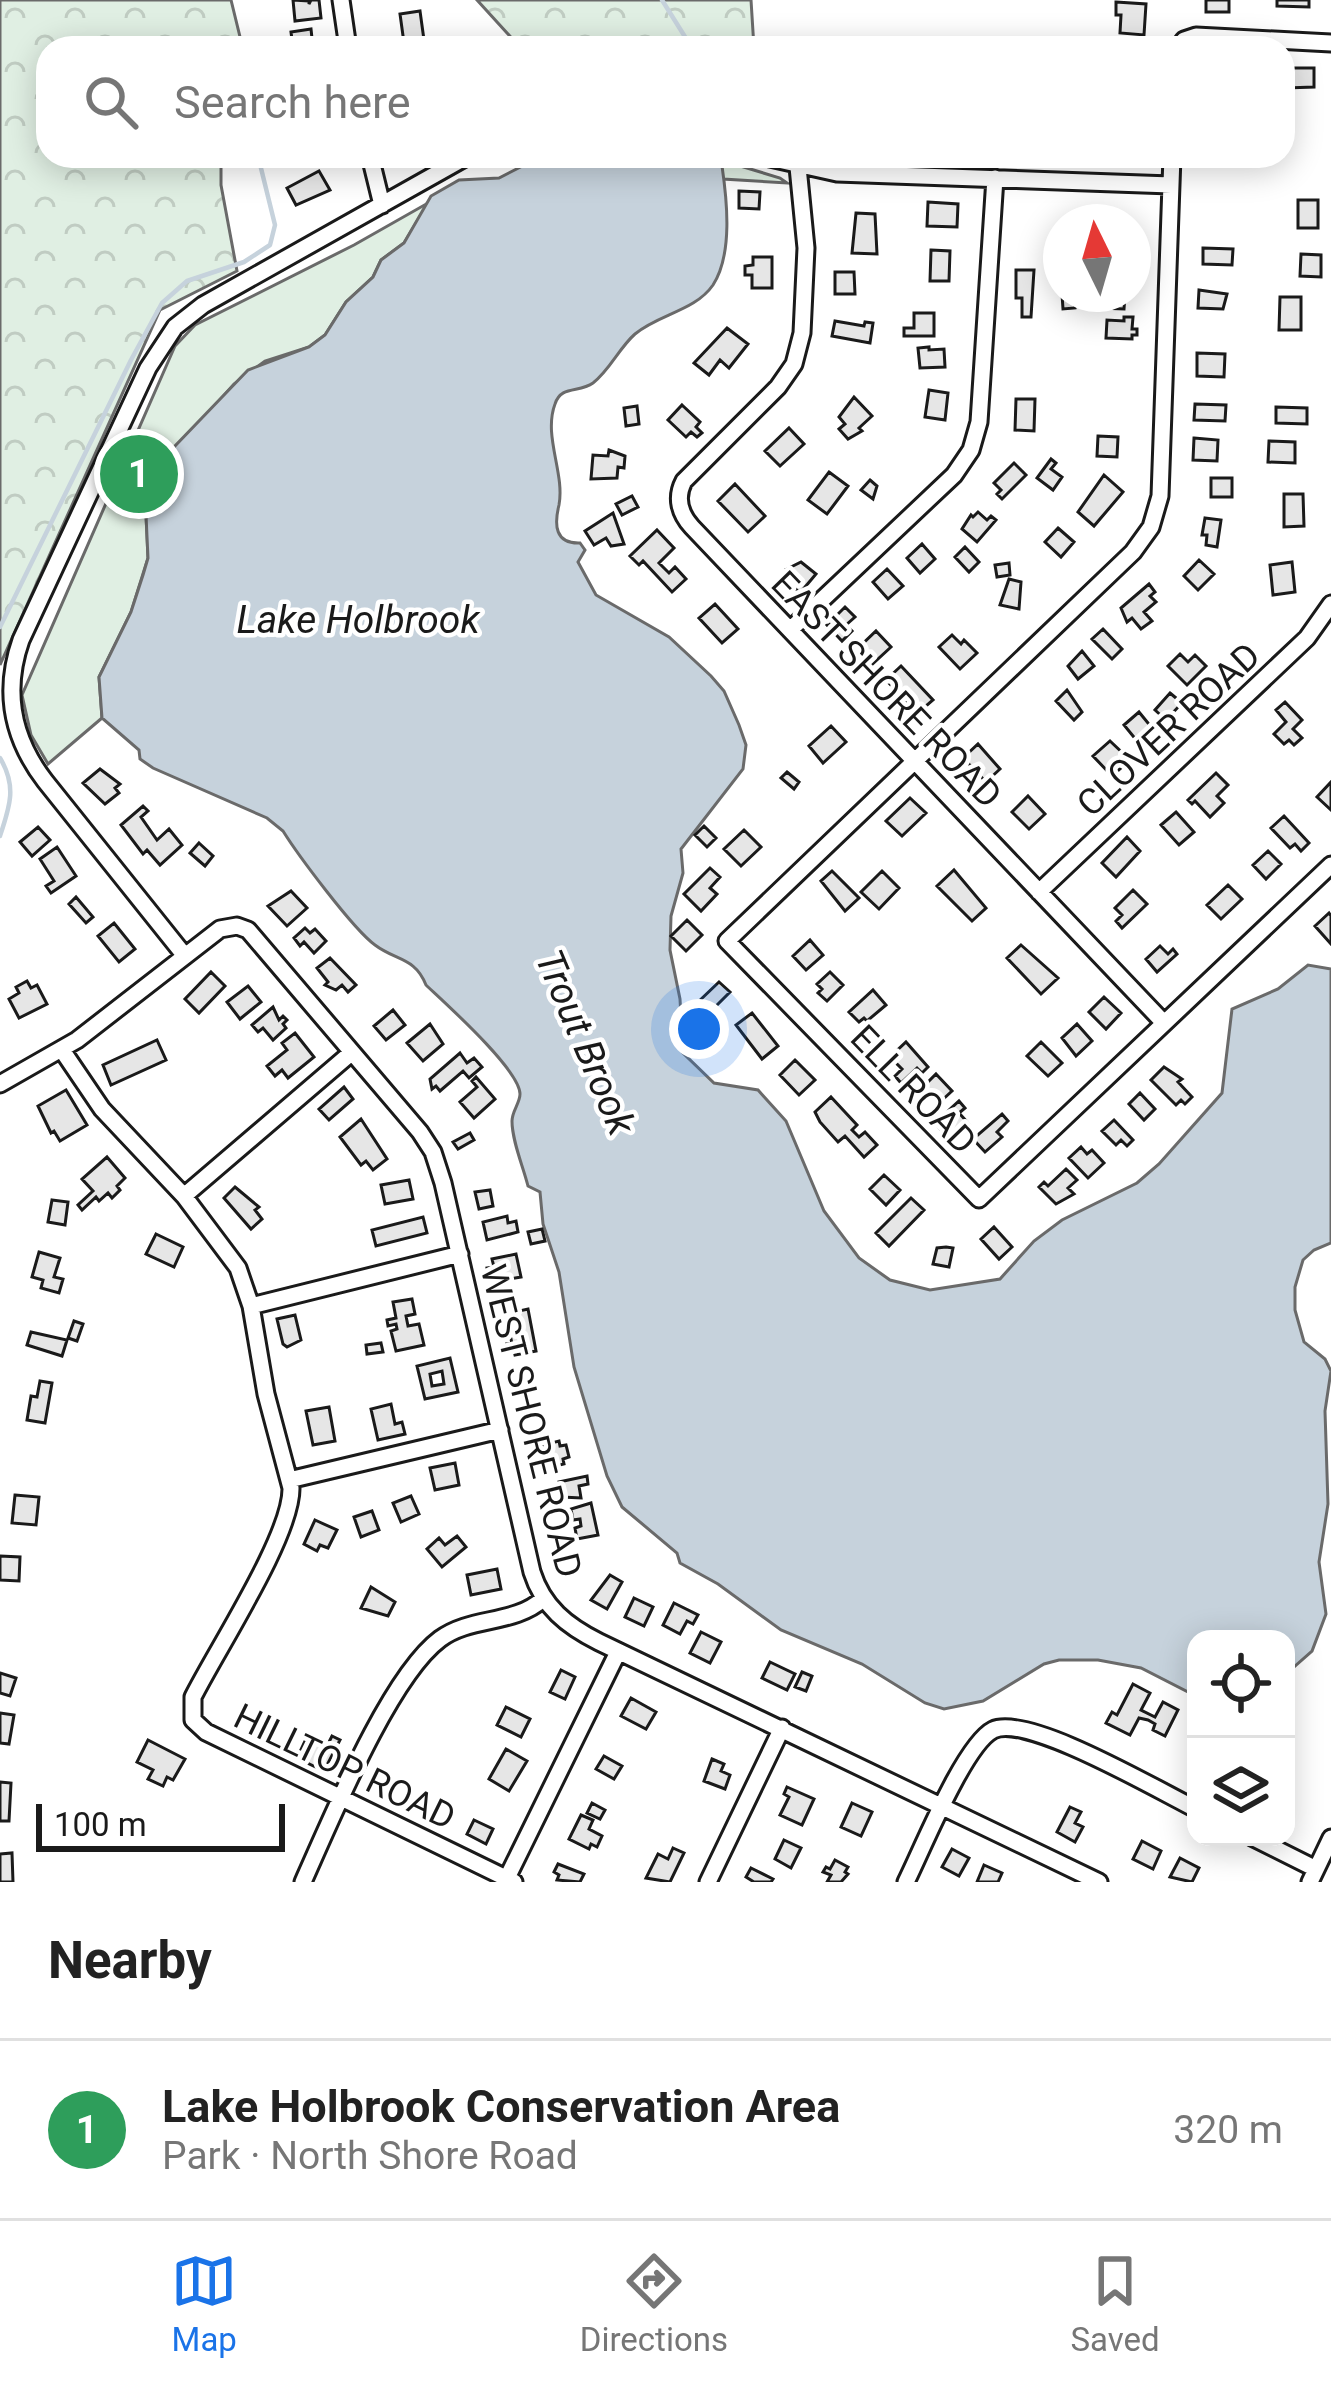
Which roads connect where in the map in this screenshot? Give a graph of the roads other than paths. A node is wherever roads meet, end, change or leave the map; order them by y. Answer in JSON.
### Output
{"nodes":[{"id":1,"x":341,"y":0,"type":"edge"},
{"id":2,"x":346,"y":36,"type":"edge"},
{"id":3,"x":1295,"y":41,"type":"edge"},
{"id":4,"x":1331,"y":43,"type":"edge"},
{"id":5,"x":373,"y":168,"type":"edge"},
{"id":6,"x":447,"y":168,"type":"edge"},
{"id":7,"x":798,"y":168,"type":"edge"},
{"id":8,"x":804,"y":168,"type":"edge"},
{"id":9,"x":1172,"y":168,"type":"edge"},
{"id":10,"x":995,"y":178,"type":"junction"},
{"id":11,"x":1171,"y":185,"type":"junction"},
{"id":12,"x":382,"y":205,"type":"junction"},
{"id":13,"x":1331,"y":604,"type":"edge"},
{"id":14,"x":790,"y":630,"type":"junction"},
{"id":15,"x":913,"y":760,"type":"junction"},
{"id":16,"x":1331,"y":865,"type":"edge"},
{"id":17,"x":1040,"y":892,"type":"junction"},
{"id":18,"x":185,"y":956,"type":"junction"},
{"id":19,"x":1164,"y":1023,"type":"junction"},
{"id":20,"x":62,"y":1050,"type":"junction"},
{"id":21,"x":351,"y":1053,"type":"junction"},
{"id":22,"x":0,"y":1084,"type":"edge"},
{"id":23,"x":184,"y":1196,"type":"junction"},
{"id":24,"x":460,"y":1254,"type":"junction"},
{"id":25,"x":251,"y":1306,"type":"junction"},
{"id":26,"x":500,"y":1430,"type":"junction"},
{"id":27,"x":290,"y":1480,"type":"junction"},
{"id":28,"x":543,"y":1599,"type":"junction"},
{"id":29,"x":618,"y":1652,"type":"junction"},
{"id":30,"x":782,"y":1728,"type":"junction"},
{"id":31,"x":342,"y":1798,"type":"junction"},
{"id":32,"x":1187,"y":1805,"type":"edge"},
{"id":33,"x":943,"y":1806,"type":"junction"},
{"id":34,"x":1331,"y":1838,"type":"edge"},
{"id":35,"x":1266,"y":1846,"type":"edge"},
{"id":36,"x":1313,"y":1875,"type":"edge"},
{"id":37,"x":508,"y":1881,"type":"edge"},
{"id":38,"x":303,"y":1882,"type":"edge"},
{"id":39,"x":709,"y":1882,"type":"edge"},
{"id":40,"x":906,"y":1882,"type":"edge"},
{"id":41,"x":1100,"y":1882,"type":"edge"}],
"edges":[{"from":1,"to":2,"type":"street"},
{"from":3,"to":4,"type":"street"},
{"from":5,"to":12,"type":"street"},
{"from":6,"to":12,"type":"street"},
{"from":7,"to":14,"type":"street","name":"EAST SHORE ROAD"},
{"from":8,"to":10,"type":"street"},
{"from":9,"to":11,"type":"street"},
{"from":10,"to":11,"type":"street"},
{"from":10,"to":14,"type":"street"},
{"from":11,"to":15,"type":"street"},
{"from":12,"to":18,"type":"street"},
{"from":13,"to":17,"type":"street","name":"CLOVER ROAD"},
{"from":14,"to":15,"type":"street","name":"EAST SHORE ROAD"},
{"from":15,"to":17,"type":"street","name":"EAST SHORE ROAD"},
{"from":15,"to":19,"type":"street","name":"ELL ROAD"},
{"from":16,"to":19,"type":"street"},
{"from":17,"to":19,"type":"street","name":"EAST SHORE ROAD"},
{"from":18,"to":20,"type":"street"},
{"from":18,"to":21,"type":"street","name":"WEST SHORE ROAD"},
{"from":20,"to":22,"type":"street"},
{"from":20,"to":23,"type":"street","name":"HILLTOP ROAD"},
{"from":21,"to":23,"type":"street"},
{"from":21,"to":24,"type":"street","name":"WEST SHORE ROAD"},
{"from":23,"to":25,"type":"street","name":"HILLTOP ROAD"},
{"from":24,"to":25,"type":"street"},
{"from":24,"to":26,"type":"street","name":"WEST SHORE ROAD"},
{"from":25,"to":27,"type":"street","name":"HILLTOP ROAD"},
{"from":26,"to":27,"type":"street"},
{"from":26,"to":28,"type":"street","name":"WEST SHORE ROAD"},
{"from":27,"to":31,"type":"street","name":"HILLTOP ROAD"},
{"from":28,"to":29,"type":"street","name":"WEST SHORE ROAD"},
{"from":28,"to":31,"type":"street"},
{"from":29,"to":30,"type":"street","name":"WEST SHORE ROAD"},
{"from":29,"to":37,"type":"street"},
{"from":30,"to":33,"type":"street","name":"WEST SHORE ROAD"},
{"from":30,"to":39,"type":"street"},
{"from":31,"to":37,"type":"street","name":"HILLTOP ROAD"},
{"from":31,"to":38,"type":"street"},
{"from":32,"to":33,"type":"street"},
{"from":33,"to":40,"type":"street"},
{"from":33,"to":41,"type":"street","name":"WEST SHORE ROAD"},
{"from":34,"to":36,"type":"street"},
{"from":35,"to":36,"type":"street"}]}
